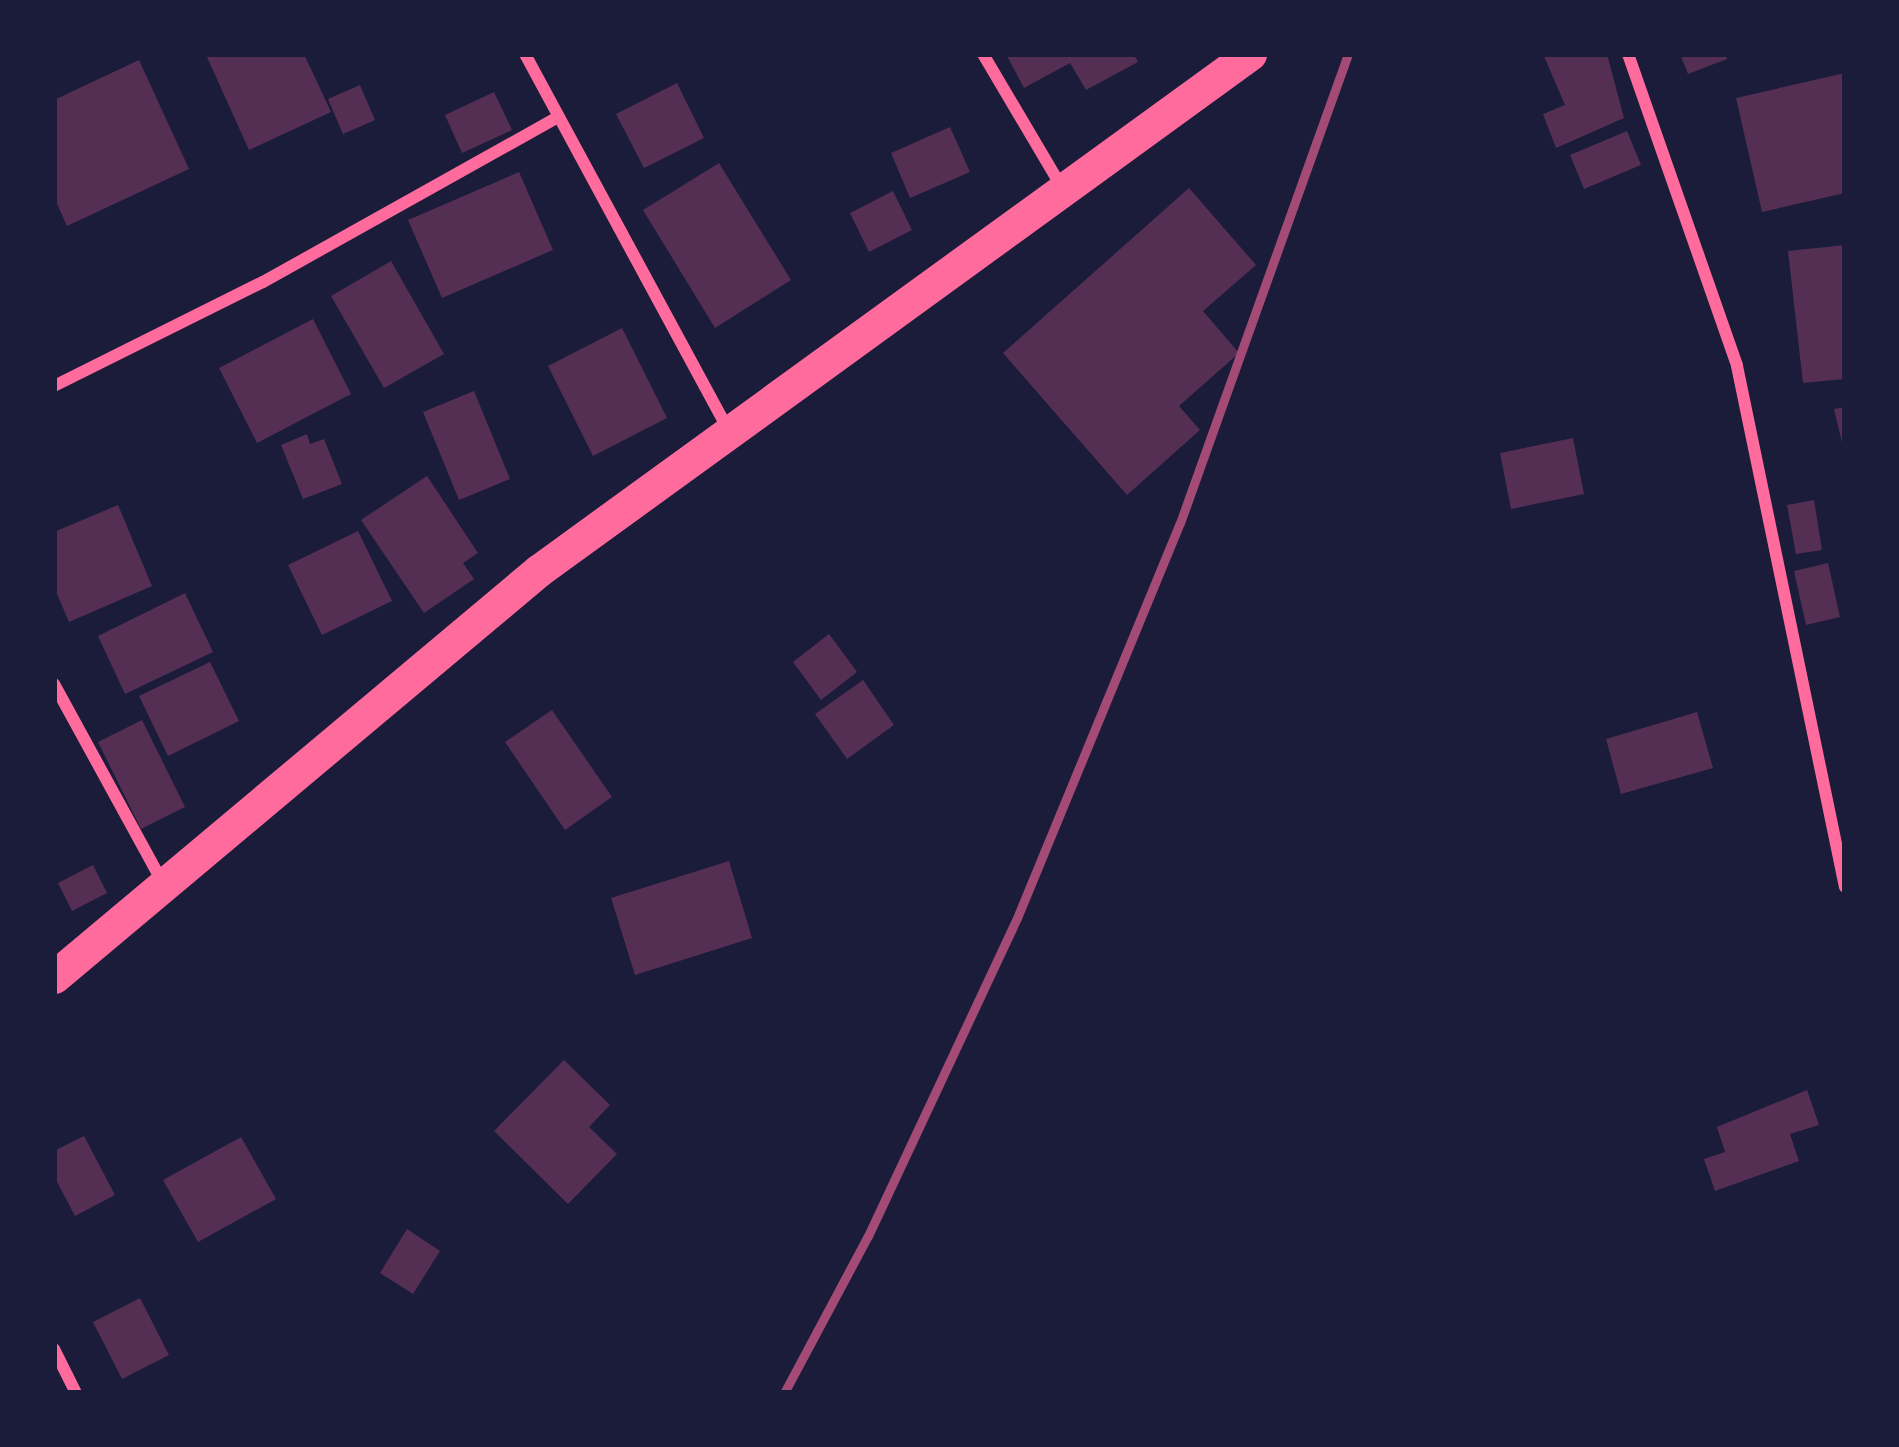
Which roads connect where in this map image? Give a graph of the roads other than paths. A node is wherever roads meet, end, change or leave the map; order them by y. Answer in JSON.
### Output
{"nodes":[{"id":1,"x":525,"y":54,"type":"edge"},
{"id":2,"x":983,"y":54,"type":"edge"},
{"id":3,"x":1250,"y":54,"type":"edge"},
{"id":4,"x":1628,"y":54,"type":"edge"},
{"id":5,"x":558,"y":117,"type":"junction"},
{"id":6,"x":1061,"y":187,"type":"junction"},
{"id":7,"x":54,"y":386,"type":"edge"},
{"id":8,"x":728,"y":428,"type":"junction"},
{"id":9,"x":54,"y":684,"type":"edge"},
{"id":10,"x":1845,"y":887,"type":"edge"},
{"id":11,"x":166,"y":888,"type":"junction"},
{"id":12,"x":54,"y":977,"type":"edge"},
{"id":13,"x":54,"y":1349,"type":"edge"},
{"id":14,"x":76,"y":1393,"type":"edge"}],
"edges":[{"from":1,"to":5,"type":"street"},
{"from":2,"to":6,"type":"street"},
{"from":3,"to":6,"type":"highway"},
{"from":4,"to":10,"type":"street"},
{"from":5,"to":7,"type":"street"},
{"from":5,"to":8,"type":"street"},
{"from":6,"to":8,"type":"highway"},
{"from":8,"to":11,"type":"highway"},
{"from":9,"to":11,"type":"street"},
{"from":11,"to":12,"type":"highway"},
{"from":13,"to":14,"type":"street"}]}
